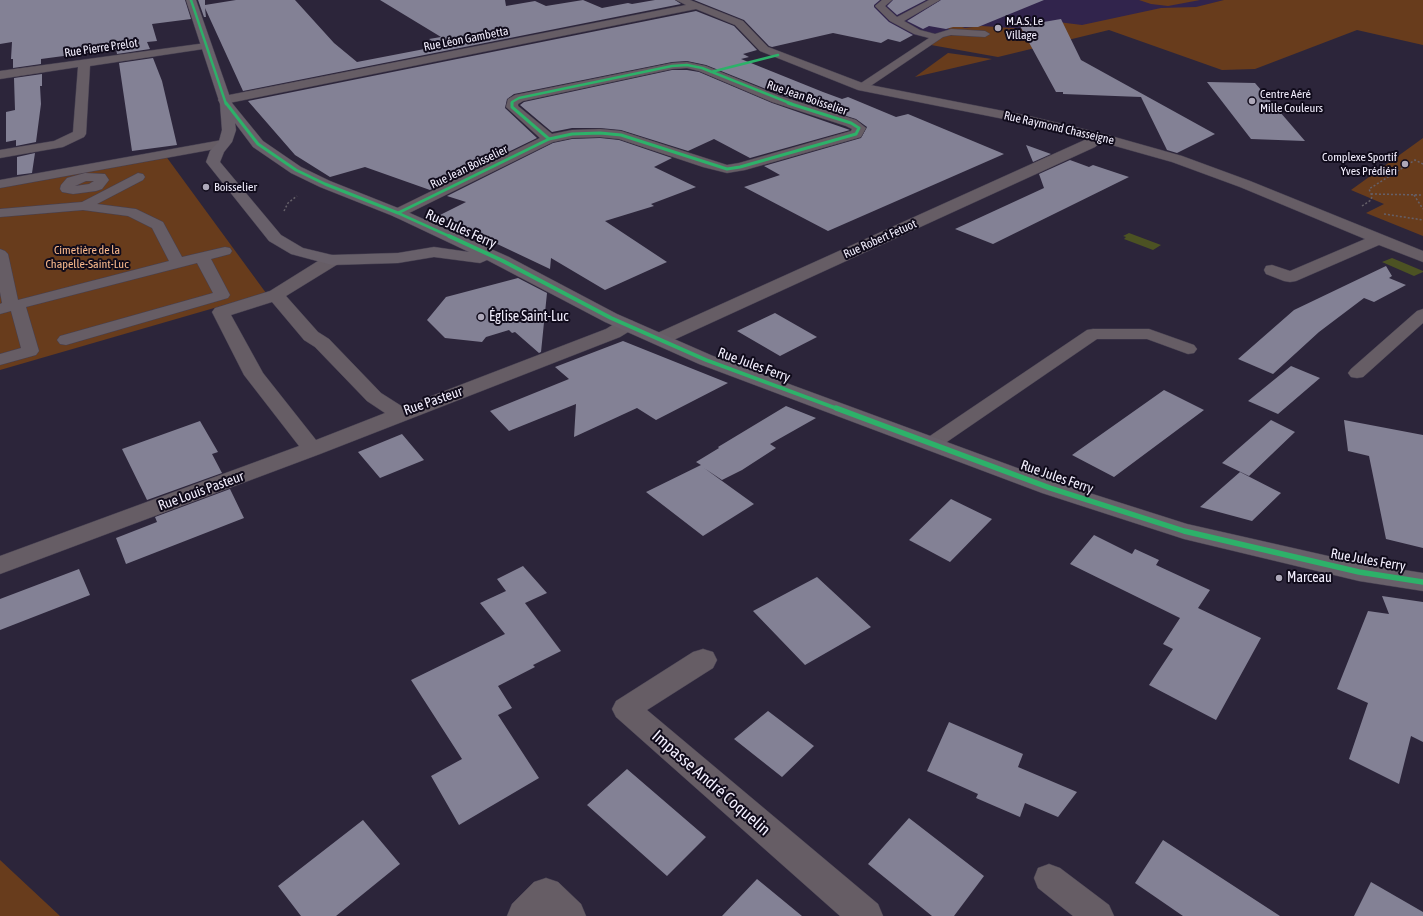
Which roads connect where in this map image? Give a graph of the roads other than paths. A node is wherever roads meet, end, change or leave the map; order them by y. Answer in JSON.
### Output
{"nodes":[{"id":1,"x":191,"y":0,"type":"edge"},
{"id":2,"x":681,"y":0,"type":"edge"},
{"id":3,"x":888,"y":0,"type":"edge"},
{"id":4,"x":936,"y":0,"type":"edge"},
{"id":5,"x":697,"y":6,"type":"junction"},
{"id":6,"x":897,"y":21,"type":"junction"},
{"id":7,"x":985,"y":34,"type":"dead end"},
{"id":8,"x":936,"y":37,"type":"junction"},
{"id":9,"x":206,"y":46,"type":"junction"},
{"id":10,"x":84,"y":63,"type":"junction"},
{"id":11,"x":0,"y":75,"type":"edge"},
{"id":12,"x":862,"y":87,"type":"junction"},
{"id":13,"x":225,"y":102,"type":"junction"},
{"id":14,"x":1099,"y":137,"type":"junction"},
{"id":15,"x":549,"y":139,"type":"junction"},
{"id":16,"x":258,"y":144,"type":"junction"},
{"id":17,"x":220,"y":148,"type":"junction"},
{"id":18,"x":0,"y":154,"type":"edge"},
{"id":19,"x":138,"y":178,"type":"dead end"},
{"id":20,"x":0,"y":184,"type":"edge"},
{"id":21,"x":97,"y":186,"type":"dead end"},
{"id":22,"x":116,"y":188,"type":"junction"},
{"id":23,"x":83,"y":206,"type":"junction"},
{"id":24,"x":0,"y":213,"type":"edge"},
{"id":25,"x":398,"y":213,"type":"junction"},
{"id":26,"x":441,"y":233,"type":"junction"},
{"id":27,"x":1377,"y":239,"type":"junction"},
{"id":28,"x":225,"y":251,"type":"dead end"},
{"id":29,"x":434,"y":252,"type":"junction"},
{"id":30,"x":1423,"y":257,"type":"edge"},
{"id":31,"x":202,"y":258,"type":"junction"},
{"id":32,"x":332,"y":260,"type":"junction"},
{"id":33,"x":1,"y":261,"type":"edge"},
{"id":34,"x":503,"y":261,"type":"junction"},
{"id":35,"x":178,"y":264,"type":"junction"},
{"id":36,"x":1272,"y":270,"type":"dead end"},
{"id":37,"x":276,"y":295,"type":"junction"},
{"id":38,"x":9,"y":307,"type":"edge"},
{"id":39,"x":1423,"y":314,"type":"edge"},
{"id":40,"x":626,"y":325,"type":"junction"},
{"id":41,"x":660,"y":339,"type":"junction"},
{"id":42,"x":66,"y":340,"type":"dead end"},
{"id":43,"x":1188,"y":350,"type":"dead end"},
{"id":44,"x":0,"y":360,"type":"edge"},
{"id":45,"x":1357,"y":373,"type":"dead end"},
{"id":46,"x":400,"y":414,"type":"junction"},
{"id":47,"x":931,"y":444,"type":"junction"},
{"id":48,"x":312,"y":449,"type":"junction"},
{"id":49,"x":0,"y":565,"type":"edge"},
{"id":50,"x":1423,"y":582,"type":"edge"},
{"id":51,"x":703,"y":660,"type":"dead end"},
{"id":52,"x":1049,"y":878,"type":"dead end"},
{"id":53,"x":524,"y":916,"type":"edge"},
{"id":54,"x":569,"y":916,"type":"edge"},
{"id":55,"x":866,"y":916,"type":"edge"},
{"id":56,"x":1098,"y":916,"type":"edge"}],
"edges":[{"from":1,"to":9,"type":"street","name":"Rue Jules Ferry"},
{"from":2,"to":5,"type":"street"},
{"from":3,"to":6,"type":"lane"},
{"from":4,"to":6,"type":"lane"},
{"from":5,"to":12,"type":"street","name":"Rue Raymond Chasseigne"},
{"from":5,"to":13,"type":"street","name":"Rue Léon Gambetta"},
{"from":6,"to":8,"type":"lane"},
{"from":7,"to":8,"type":"lane"},
{"from":8,"to":12,"type":"lane"},
{"from":9,"to":10,"type":"street","name":"Rue Pierre Prelot"},
{"from":9,"to":13,"type":"street","name":"Rue Jules Ferry"},
{"from":10,"to":11,"type":"street","name":"Rue Pierre Prelot"},
{"from":10,"to":18,"type":"street"},
{"from":12,"to":14,"type":"street","name":"Rue Raymond Chasseigne"},
{"from":13,"to":16,"type":"street","name":"Rue Jules Ferry"},
{"from":13,"to":17,"type":"street","name":"Rue Jules Ferry"},
{"from":14,"to":27,"type":"street","name":"Rue Raymond Chasseigne"},
{"from":14,"to":41,"type":"street","name":"Rue Robert Fetuot"},
{"from":15,"to":15,"type":"street","name":"Rue Jean Boisselier"},
{"from":15,"to":25,"type":"street","name":"Rue Jean Boisselier"},
{"from":16,"to":17,"type":"street"},
{"from":16,"to":25,"type":"street","name":"Rue Jules Ferry"},
{"from":17,"to":20,"type":"lane"},
{"from":17,"to":32,"type":"street","name":"Rue Jules Ferry"},
{"from":19,"to":22,"type":"lane"},
{"from":21,"to":22,"type":"lane"},
{"from":22,"to":23,"type":"lane"},
{"from":23,"to":24,"type":"lane"},
{"from":23,"to":35,"type":"lane"},
{"from":25,"to":26,"type":"street","name":"Rue Jules Ferry"},
{"from":26,"to":29,"type":"street","name":"Rue Jules Ferry"},
{"from":26,"to":34,"type":"street","name":"Rue Jules Ferry"},
{"from":27,"to":30,"type":"street","name":"Rue Raymond Chasseigne"},
{"from":27,"to":36,"type":"street"},
{"from":28,"to":31,"type":"lane"},
{"from":29,"to":32,"type":"street","name":"Rue Jules Ferry"},
{"from":29,"to":34,"type":"street","name":"Rue Jules Ferry"},
{"from":31,"to":35,"type":"lane"},
{"from":31,"to":42,"type":"lane"},
{"from":32,"to":37,"type":"street"},
{"from":33,"to":38,"type":"lane"},
{"from":34,"to":40,"type":"street","name":"Rue Jules Ferry"},
{"from":35,"to":38,"type":"lane"},
{"from":37,"to":46,"type":"street","name":"Rue Pasteur"},
{"from":37,"to":48,"type":"street"},
{"from":38,"to":44,"type":"lane"},
{"from":39,"to":45,"type":"lane"},
{"from":40,"to":41,"type":"street","name":"Rue Jules Ferry"},
{"from":40,"to":46,"type":"street","name":"Rue Pasteur"},
{"from":41,"to":47,"type":"street","name":"Rue Jules Ferry"},
{"from":43,"to":47,"type":"lane"},
{"from":46,"to":48,"type":"street","name":"Rue Louis Pasteur"},
{"from":47,"to":50,"type":"street","name":"Rue Jules Ferry"},
{"from":48,"to":49,"type":"street","name":"Rue Louis Pasteur"},
{"from":51,"to":55,"type":"street","name":"Impasse André Coquelin"},
{"from":52,"to":56,"type":"lane"},
{"from":53,"to":54,"type":"street"}]}
